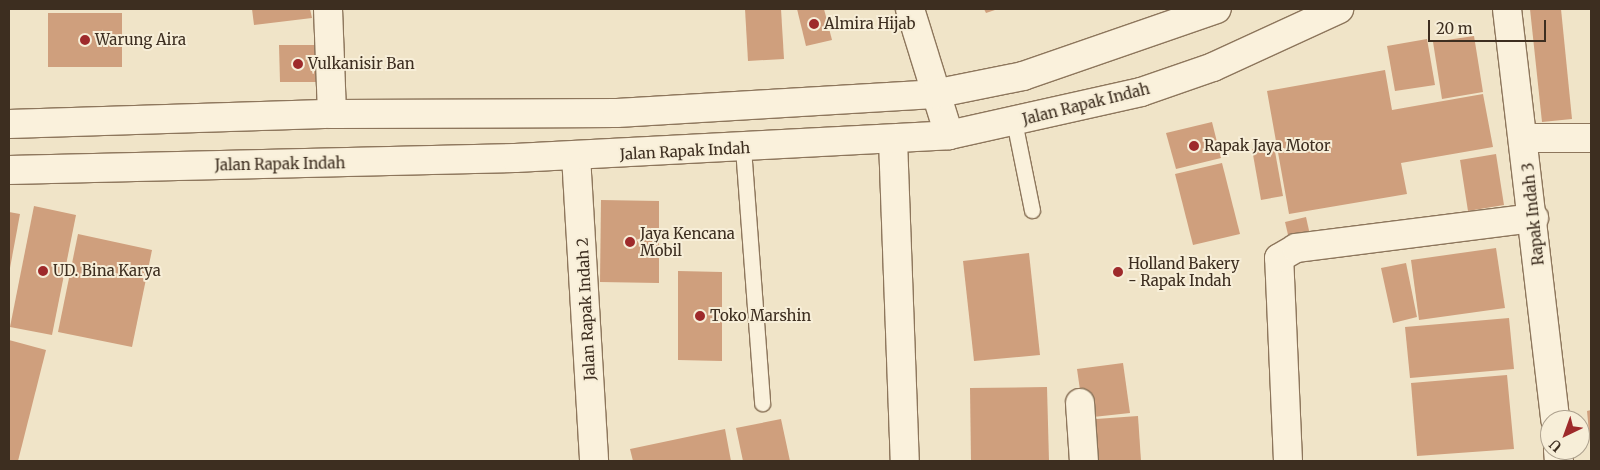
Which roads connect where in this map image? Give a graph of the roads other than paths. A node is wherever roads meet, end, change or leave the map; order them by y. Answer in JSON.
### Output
{"nodes":[{"id":1,"x":328,"y":9,"type":"edge"},
{"id":2,"x":910,"y":9,"type":"edge"},
{"id":3,"x":1217,"y":9,"type":"edge"},
{"id":4,"x":1339,"y":9,"type":"edge"},
{"id":5,"x":1507,"y":9,"type":"edge"},
{"id":6,"x":934,"y":94,"type":"junction"},
{"id":7,"x":332,"y":114,"type":"junction"},
{"id":8,"x":1014,"y":122,"type":"junction"},
{"id":9,"x":9,"y":124,"type":"edge"},
{"id":10,"x":949,"y":135,"type":"junction"},
{"id":11,"x":1526,"y":138,"type":"junction"},
{"id":12,"x":1591,"y":138,"type":"edge"},
{"id":13,"x":893,"y":140,"type":"junction"},
{"id":14,"x":743,"y":148,"type":"junction"},
{"id":15,"x":576,"y":156,"type":"junction"},
{"id":16,"x":9,"y":170,"type":"edge"},
{"id":17,"x":1032,"y":210,"type":"dead end"},
{"id":18,"x":1534,"y":218,"type":"junction"},
{"id":19,"x":762,"y":403,"type":"dead end"},
{"id":20,"x":1080,"y":403,"type":"dead end"},
{"id":21,"x":1554,"y":410,"type":"edge"},
{"id":22,"x":594,"y":461,"type":"edge"},
{"id":23,"x":905,"y":461,"type":"edge"},
{"id":24,"x":1084,"y":461,"type":"edge"},
{"id":25,"x":1288,"y":461,"type":"edge"}],
"edges":[{"from":1,"to":7,"type":"main road"},
{"from":2,"to":6,"type":"main road"},
{"from":3,"to":6,"type":"main road"},
{"from":4,"to":8,"type":"main road","name":"Jalan Rapak Indah"},
{"from":5,"to":11,"type":"main road","name":"Rapak Indah 3"},
{"from":6,"to":7,"type":"main road"},
{"from":6,"to":10,"type":"main road"},
{"from":7,"to":9,"type":"main road"},
{"from":8,"to":10,"type":"main road","name":"Jalan Rapak Indah"},
{"from":8,"to":17,"type":"lane"},
{"from":10,"to":13,"type":"main road","name":"Jalan Rapak Indah"},
{"from":11,"to":12,"type":"main road"},
{"from":11,"to":18,"type":"main road","name":"Rapak Indah 3"},
{"from":13,"to":14,"type":"main road","name":"Jalan Rapak Indah"},
{"from":13,"to":23,"type":"main road"},
{"from":14,"to":15,"type":"main road","name":"Jalan Rapak Indah"},
{"from":14,"to":19,"type":"lane"},
{"from":15,"to":16,"type":"main road","name":"Jalan Rapak Indah"},
{"from":15,"to":22,"type":"main road","name":"Jalan Rapak Indah 2"},
{"from":18,"to":21,"type":"main road","name":"Rapak Indah 3"},
{"from":18,"to":25,"type":"main road"},
{"from":20,"to":24,"type":"main road"}]}
